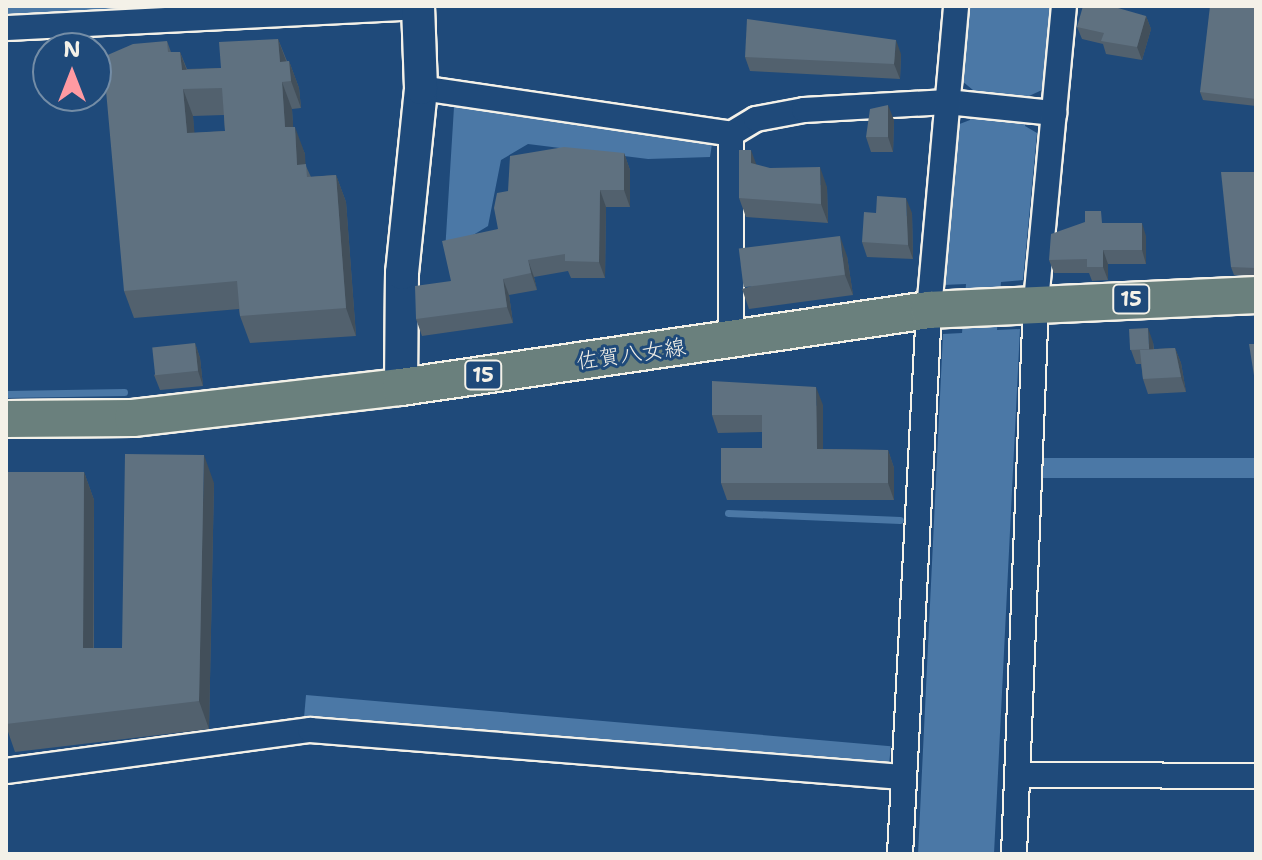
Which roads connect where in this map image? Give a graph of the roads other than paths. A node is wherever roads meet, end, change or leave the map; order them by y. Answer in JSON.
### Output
{"nodes":[{"id":1,"x":418,"y":6,"type":"edge"},
{"id":2,"x":956,"y":6,"type":"edge"},
{"id":3,"x":1064,"y":6,"type":"edge"},
{"id":4,"x":6,"y":28,"type":"edge"},
{"id":5,"x":421,"y":88,"type":"junction"},
{"id":6,"x":947,"y":102,"type":"junction"},
{"id":7,"x":1054,"y":113,"type":"junction"},
{"id":8,"x":731,"y":134,"type":"junction"},
{"id":9,"x":1256,"y":295,"type":"edge"},
{"id":10,"x":1021,"y":303,"type":"junction"},
{"id":11,"x":943,"y":309,"type":"junction"},
{"id":12,"x":731,"y":339,"type":"junction"},
{"id":13,"x":401,"y":387,"type":"junction"},
{"id":14,"x":6,"y":419,"type":"edge"},
{"id":15,"x":6,"y":771,"type":"edge"},
{"id":16,"x":1018,"y":775,"type":"junction"},
{"id":17,"x":1256,"y":776,"type":"edge"},
{"id":18,"x":902,"y":777,"type":"junction"},
{"id":19,"x":900,"y":854,"type":"edge"},
{"id":20,"x":1014,"y":854,"type":"edge"}],
"edges":[{"from":1,"to":4,"type":"street"},
{"from":1,"to":5,"type":"street"},
{"from":2,"to":6,"type":"street"},
{"from":3,"to":7,"type":"street"},
{"from":5,"to":8,"type":"street"},
{"from":5,"to":13,"type":"street"},
{"from":6,"to":7,"type":"street"},
{"from":6,"to":8,"type":"street"},
{"from":6,"to":11,"type":"street"},
{"from":7,"to":10,"type":"street"},
{"from":8,"to":12,"type":"street"},
{"from":9,"to":10,"type":"main road","name":"佐賀八女線","number":"15"},
{"from":10,"to":11,"type":"main road","name":"佐賀八女線","number":"15"},
{"from":10,"to":16,"type":"street"},
{"from":11,"to":12,"type":"main road","name":"佐賀八女線","number":"15"},
{"from":11,"to":18,"type":"street"},
{"from":12,"to":13,"type":"main road","name":"佐賀八女線","number":"15"},
{"from":13,"to":14,"type":"main road","name":"佐賀八女線","number":"15"},
{"from":15,"to":18,"type":"street"},
{"from":16,"to":17,"type":"street"},
{"from":16,"to":20,"type":"street"},
{"from":18,"to":19,"type":"street"}]}
